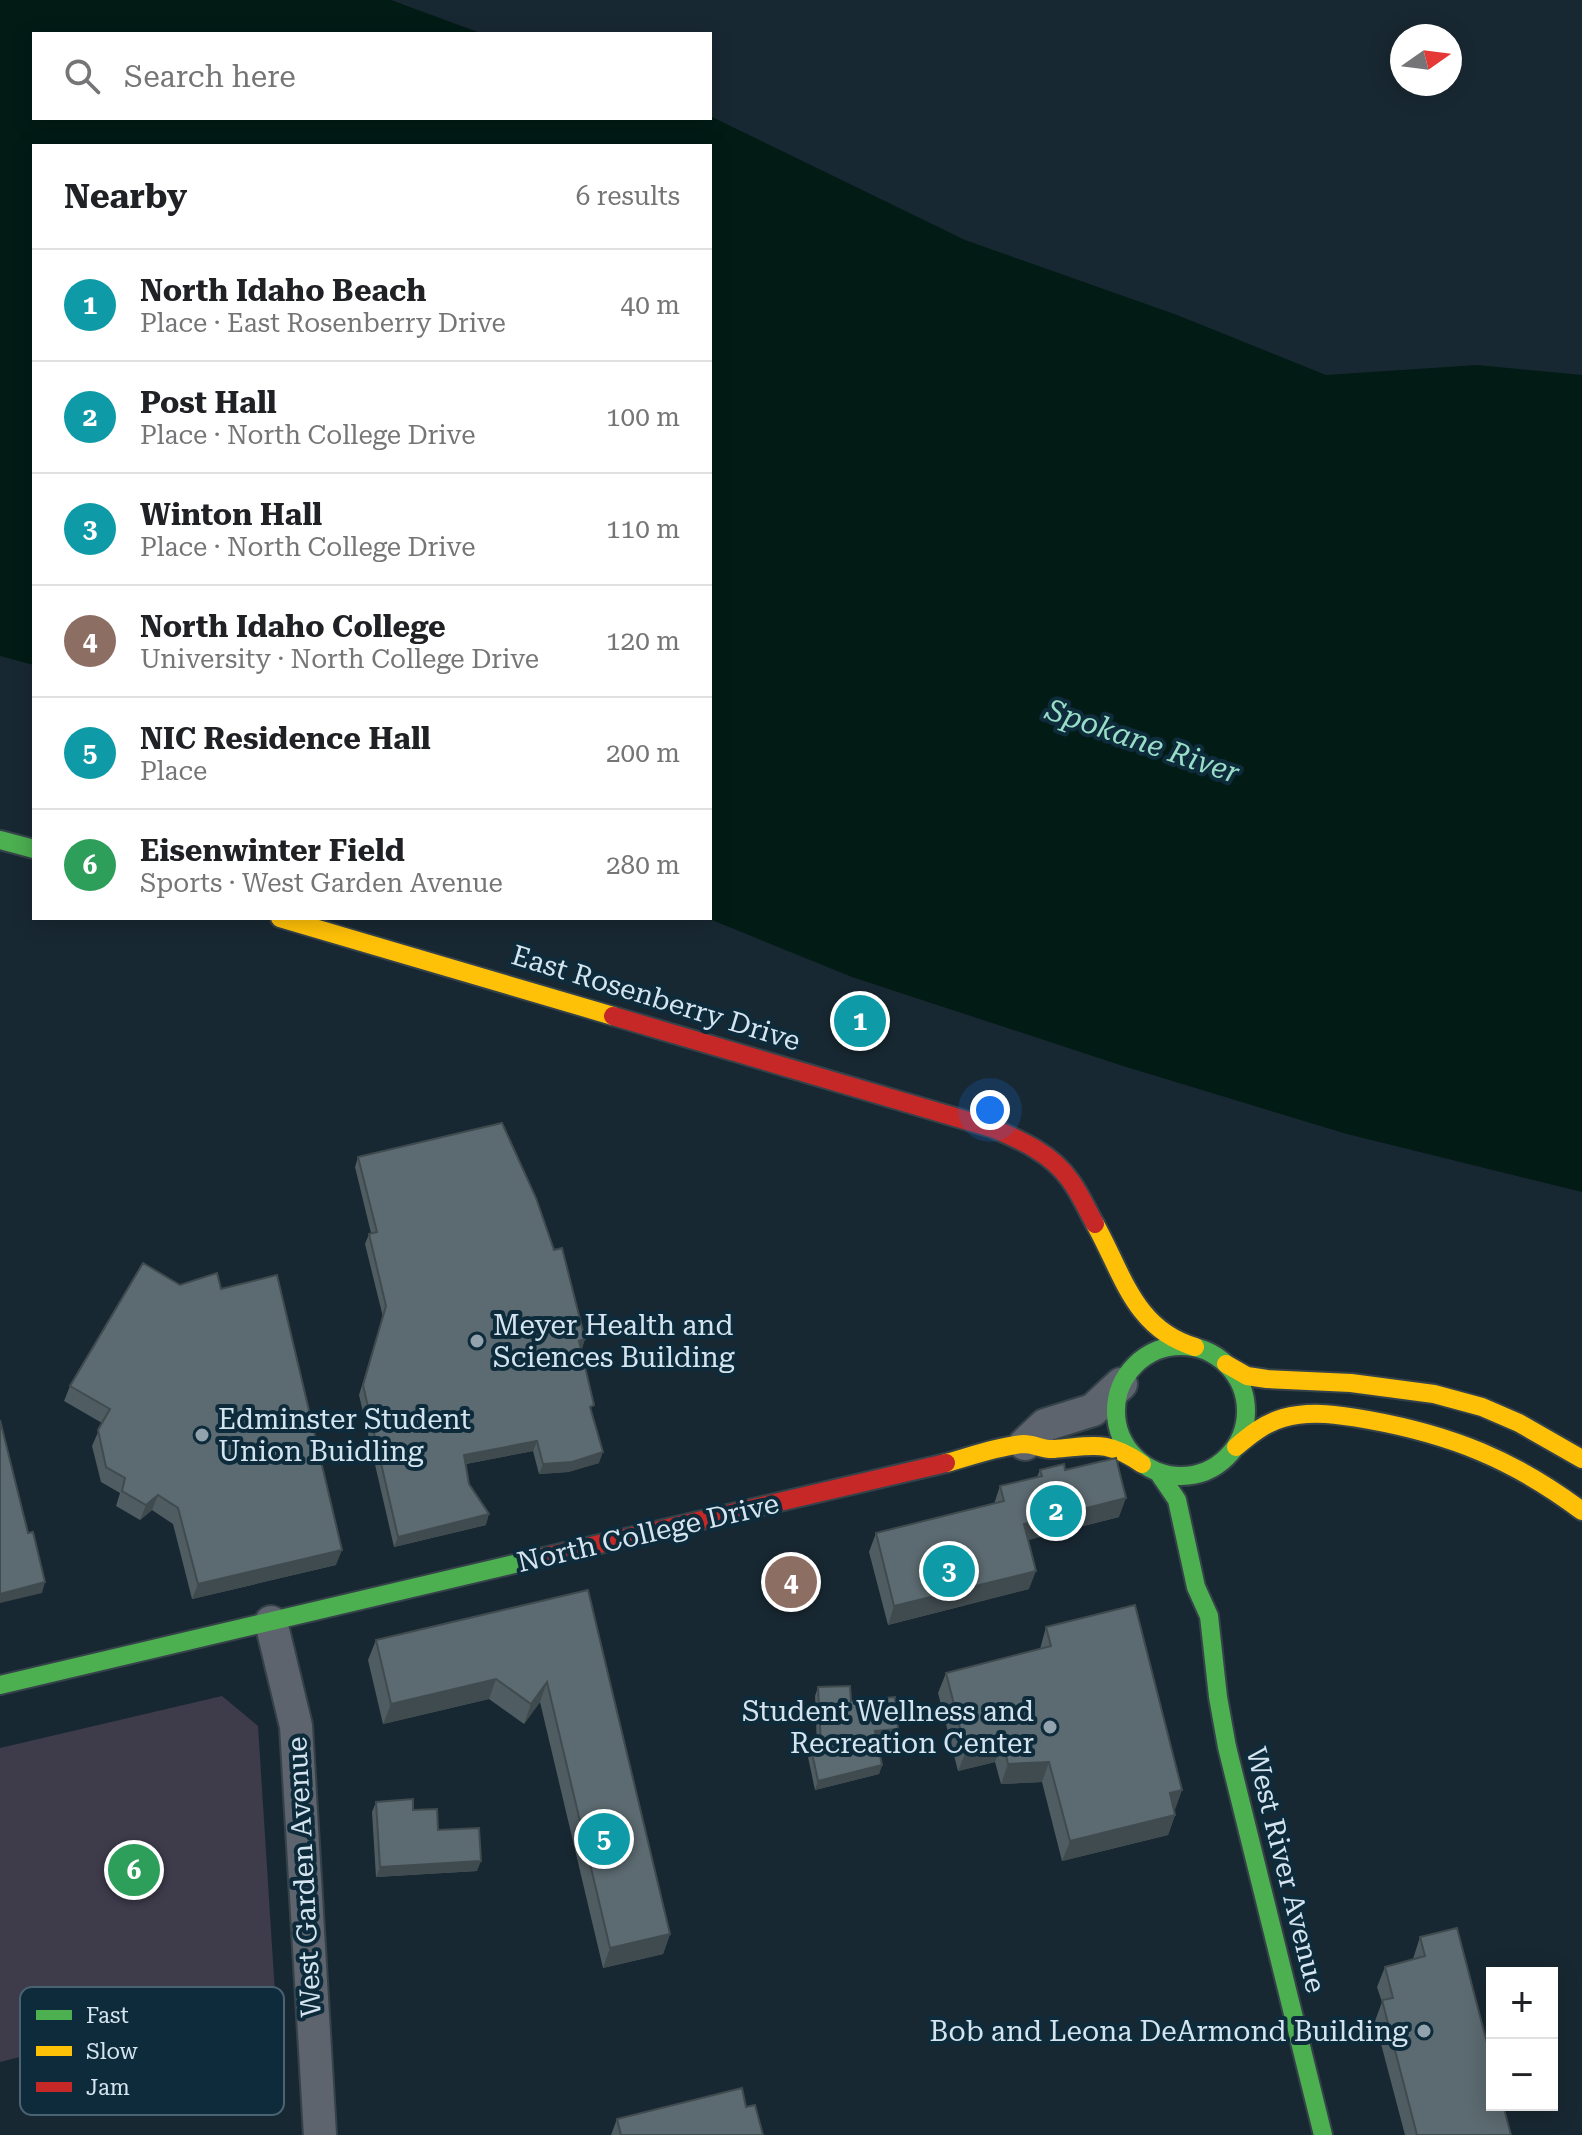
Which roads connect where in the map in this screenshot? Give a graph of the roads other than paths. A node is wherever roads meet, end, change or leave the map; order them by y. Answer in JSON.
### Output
{"nodes":[{"id":1,"x":0,"y":840,"type":"edge"},
{"id":2,"x":32,"y":848,"type":"edge"},
{"id":3,"x":287,"y":920,"type":"edge"},
{"id":4,"x":1195,"y":1347,"type":"junction"},
{"id":5,"x":1226,"y":1364,"type":"junction"},
{"id":6,"x":1121,"y":1384,"type":"junction"},
{"id":7,"x":1025,"y":1444,"type":"junction"},
{"id":8,"x":1230,"y":1454,"type":"junction"},
{"id":9,"x":1582,"y":1459,"type":"edge"},
{"id":10,"x":1150,"y":1468,"type":"junction"},
{"id":11,"x":1210,"y":1486,"type":"dead end"},
{"id":12,"x":1582,"y":1511,"type":"edge"},
{"id":13,"x":1217,"y":1586,"type":"dead end"},
{"id":14,"x":1209,"y":1616,"type":"junction"},
{"id":15,"x":271,"y":1622,"type":"junction"},
{"id":16,"x":0,"y":1685,"type":"edge"},
{"id":17,"x":320,"y":2135,"type":"edge"},
{"id":18,"x":1323,"y":2135,"type":"edge"}],
"edges":[{"from":1,"to":2,"type":"street"},
{"from":3,"to":4,"type":"street","name":"East Rosenberry Drive"},
{"from":4,"to":5,"type":"street"},
{"from":4,"to":6,"type":"street"},
{"from":5,"to":8,"type":"street"},
{"from":5,"to":9,"type":"street"},
{"from":6,"to":7,"type":"street","name":"North College Drive"},
{"from":6,"to":10,"type":"street"},
{"from":7,"to":10,"type":"street","name":"North College Drive"},
{"from":7,"to":15,"type":"street","name":"North College Drive"},
{"from":8,"to":10,"type":"street"},
{"from":8,"to":11,"type":"street"},
{"from":8,"to":12,"type":"street"},
{"from":10,"to":14,"type":"street","name":"West River Avenue"},
{"from":13,"to":14,"type":"street","name":"West River Avenue"},
{"from":14,"to":18,"type":"street","name":"West River Avenue"},
{"from":15,"to":16,"type":"street","name":"North College Drive"},
{"from":15,"to":17,"type":"street","name":"West Garden Avenue"}]}
